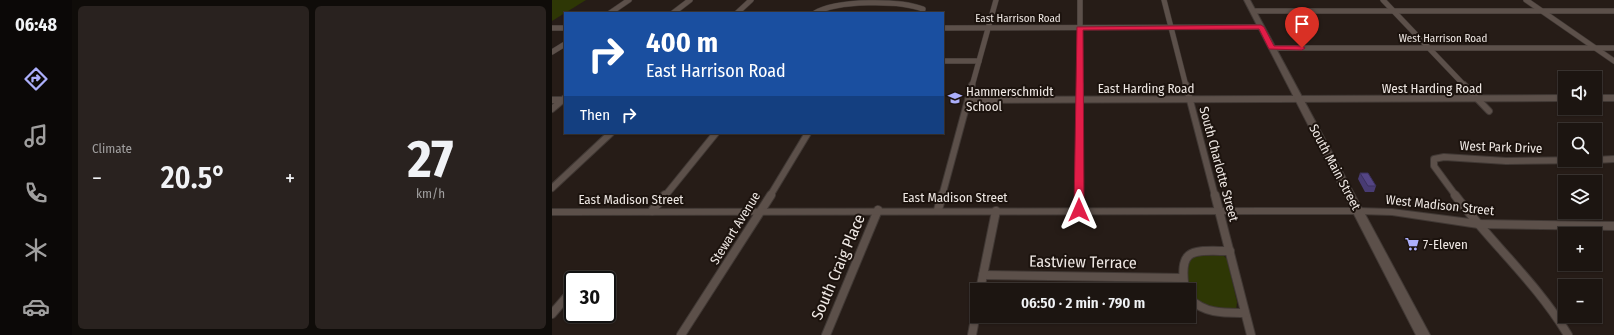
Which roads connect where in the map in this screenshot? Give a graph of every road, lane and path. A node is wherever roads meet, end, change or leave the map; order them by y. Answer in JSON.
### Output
{"nodes":[{"id":1,"x":629,"y":0,"type":"edge"},
{"id":2,"x":690,"y":0,"type":"edge"},
{"id":3,"x":751,"y":0,"type":"edge"},
{"id":4,"x":996,"y":0,"type":"edge"},
{"id":5,"x":1080,"y":0,"type":"edge"},
{"id":6,"x":1164,"y":0,"type":"edge"},
{"id":7,"x":1247,"y":0,"type":"edge"},
{"id":8,"x":1383,"y":0,"type":"edge"},
{"id":9,"x":1526,"y":0,"type":"edge"},
{"id":10,"x":1253,"y":11,"type":"junction"},
{"id":11,"x":1393,"y":11,"type":"junction"},
{"id":12,"x":1542,"y":11,"type":"junction"},
{"id":13,"x":1614,"y":11,"type":"edge"},
{"id":14,"x":611,"y":12,"type":"edge"},
{"id":15,"x":675,"y":12,"type":"edge"},
{"id":16,"x":738,"y":12,"type":"edge"},
{"id":17,"x":817,"y":12,"type":"edge"},
{"id":18,"x":922,"y":12,"type":"edge"},
{"id":19,"x":1171,"y":27,"type":"junction"},
{"id":20,"x":1261,"y":27,"type":"junction"},
{"id":21,"x":552,"y":28,"type":"edge"},
{"id":22,"x":564,"y":28,"type":"edge"},
{"id":23,"x":944,"y":28,"type":"edge"},
{"id":24,"x":989,"y":28,"type":"junction"},
{"id":25,"x":1079,"y":28,"type":"junction"},
{"id":26,"x":564,"y":45,"type":"edge"},
{"id":27,"x":1272,"y":48,"type":"junction"},
{"id":28,"x":1429,"y":48,"type":"junction"},
{"id":29,"x":1596,"y":48,"type":"junction"},
{"id":30,"x":1614,"y":48,"type":"edge"},
{"id":31,"x":552,"y":52,"type":"edge"},
{"id":32,"x":944,"y":61,"type":"edge"},
{"id":33,"x":979,"y":61,"type":"junction"},
{"id":34,"x":1614,"y":61,"type":"edge"},
{"id":35,"x":1478,"y":98,"type":"junction"},
{"id":36,"x":1558,"y":98,"type":"edge"},
{"id":37,"x":1602,"y":98,"type":"edge"},
{"id":38,"x":1614,"y":98,"type":"edge"},
{"id":39,"x":1299,"y":99,"type":"junction"},
{"id":40,"x":552,"y":100,"type":"edge"},
{"id":41,"x":564,"y":100,"type":"edge"},
{"id":42,"x":969,"y":100,"type":"junction"},
{"id":43,"x":1079,"y":100,"type":"junction"},
{"id":44,"x":1190,"y":100,"type":"junction"},
{"id":45,"x":552,"y":109,"type":"edge"},
{"id":46,"x":1489,"y":111,"type":"dead end"},
{"id":47,"x":610,"y":134,"type":"edge"},
{"id":48,"x":715,"y":134,"type":"edge"},
{"id":49,"x":807,"y":134,"type":"edge"},
{"id":50,"x":1614,"y":159,"type":"edge"},
{"id":51,"x":1558,"y":160,"type":"edge"},
{"id":52,"x":1602,"y":160,"type":"edge"},
{"id":53,"x":552,"y":188,"type":"edge"},
{"id":54,"x":878,"y":210,"type":"junction"},
{"id":55,"x":938,"y":210,"type":"junction"},
{"id":56,"x":1079,"y":210,"type":"junction"},
{"id":57,"x":1219,"y":210,"type":"junction"},
{"id":58,"x":652,"y":211,"type":"junction"},
{"id":59,"x":761,"y":211,"type":"junction"},
{"id":60,"x":996,"y":211,"type":"junction"},
{"id":61,"x":1358,"y":211,"type":"junction"},
{"id":62,"x":552,"y":212,"type":"edge"},
{"id":63,"x":1478,"y":224,"type":"junction"},
{"id":64,"x":1614,"y":226,"type":"edge"},
{"id":65,"x":1230,"y":251,"type":"junction"},
{"id":66,"x":983,"y":275,"type":"junction"},
{"id":67,"x":1183,"y":278,"type":"junction"},
{"id":68,"x":981,"y":283,"type":"edge"},
{"id":69,"x":1184,"y":283,"type":"edge"},
{"id":70,"x":564,"y":300,"type":"edge"},
{"id":71,"x":1196,"y":304,"type":"edge"},
{"id":72,"x":1245,"y":313,"type":"junction"},
{"id":73,"x":552,"y":314,"type":"edge"},
{"id":74,"x":974,"y":323,"type":"edge"},
{"id":75,"x":681,"y":335,"type":"edge"},
{"id":76,"x":826,"y":335,"type":"edge"},
{"id":77,"x":972,"y":335,"type":"edge"},
{"id":78,"x":1251,"y":335,"type":"edge"},
{"id":79,"x":1423,"y":335,"type":"edge"},
{"id":80,"x":1568,"y":335,"type":"edge"}],
"edges":[{"from":1,"to":14,"type":"street"},
{"from":2,"to":15,"type":"street"},
{"from":3,"to":16,"type":"street"},
{"from":4,"to":24,"type":"street"},
{"from":5,"to":25,"type":"street"},
{"from":6,"to":19,"type":"street","name":"South Charlotte Street"},
{"from":7,"to":10,"type":"main road","name":"South Main Street"},
{"from":8,"to":11,"type":"street"},
{"from":9,"to":12,"type":"street"},
{"from":10,"to":11,"type":"street"},
{"from":10,"to":20,"type":"main road","name":"South Main Street"},
{"from":11,"to":12,"type":"street"},
{"from":11,"to":28,"type":"street"},
{"from":12,"to":13,"type":"street"},
{"from":12,"to":29,"type":"street"},
{"from":17,"to":18,"type":"street"},
{"from":19,"to":20,"type":"street","name":"East Harrison Road"},
{"from":19,"to":25,"type":"street","name":"East Harrison Road"},
{"from":19,"to":44,"type":"street","name":"South Charlotte Street"},
{"from":20,"to":27,"type":"main road","name":"South Main Street"},
{"from":21,"to":22,"type":"street"},
{"from":23,"to":24,"type":"street","name":"East Harrison Road"},
{"from":24,"to":25,"type":"street","name":"East Harrison Road"},
{"from":24,"to":33,"type":"street"},
{"from":25,"to":43,"type":"street"},
{"from":26,"to":31,"type":"street"},
{"from":27,"to":28,"type":"street","name":"West Harrison Road"},
{"from":27,"to":39,"type":"main road","name":"South Main Street"},
{"from":28,"to":29,"type":"street","name":"West Harrison Road"},
{"from":28,"to":35,"type":"street"},
{"from":29,"to":30,"type":"street","name":"West Harrison Road"},
{"from":29,"to":34,"type":"street"},
{"from":32,"to":33,"type":"street"},
{"from":33,"to":42,"type":"street"},
{"from":35,"to":36,"type":"street","name":"West Harding Road"},
{"from":35,"to":39,"type":"street","name":"West Harding Road"},
{"from":35,"to":46,"type":"street"},
{"from":37,"to":38,"type":"street"},
{"from":39,"to":44,"type":"street","name":"East Harding Road"},
{"from":39,"to":61,"type":"main road","name":"South Main Street"},
{"from":40,"to":41,"type":"street"},
{"from":41,"to":45,"type":"street"},
{"from":42,"to":43,"type":"street","name":"East Harding Road"},
{"from":42,"to":55,"type":"street"},
{"from":43,"to":44,"type":"street","name":"East Harding Road"},
{"from":43,"to":56,"type":"street"},
{"from":44,"to":57,"type":"street","name":"South Charlotte Street"},
{"from":47,"to":53,"type":"street"},
{"from":48,"to":58,"type":"street"},
{"from":49,"to":59,"type":"street","name":"Stewart Avenue"},
{"from":50,"to":52,"type":"street"},
{"from":51,"to":63,"type":"street","name":"West Park Drive"},
{"from":54,"to":55,"type":"street","name":"East Madison Street"},
{"from":54,"to":59,"type":"street","name":"East Madison Street"},
{"from":54,"to":76,"type":"street","name":"South Craig Place"},
{"from":55,"to":60,"type":"street","name":"East Madison Street"},
{"from":56,"to":57,"type":"street","name":"East Madison Street"},
{"from":56,"to":60,"type":"street","name":"East Madison Street"},
{"from":57,"to":61,"type":"street","name":"East Madison Street"},
{"from":57,"to":65,"type":"street","name":"South Charlotte Street"},
{"from":58,"to":59,"type":"street","name":"East Madison Street"},
{"from":58,"to":62,"type":"street","name":"East Madison Street"},
{"from":59,"to":75,"type":"street","name":"Stewart Avenue"},
{"from":60,"to":66,"type":"street"},
{"from":61,"to":63,"type":"street","name":"West Madison Street"},
{"from":61,"to":79,"type":"main road","name":"South Main Street"},
{"from":63,"to":64,"type":"street","name":"West Madison Street"},
{"from":63,"to":80,"type":"street"},
{"from":65,"to":67,"type":"street"},
{"from":65,"to":72,"type":"street","name":"South Charlotte Street"},
{"from":66,"to":67,"type":"street","name":"Eastview Terrace"},
{"from":66,"to":68,"type":"street"},
{"from":67,"to":69,"type":"street"},
{"from":70,"to":73,"type":"street"},
{"from":71,"to":72,"type":"street"},
{"from":72,"to":78,"type":"street","name":"South Charlotte Street"},
{"from":74,"to":77,"type":"street"}]}
